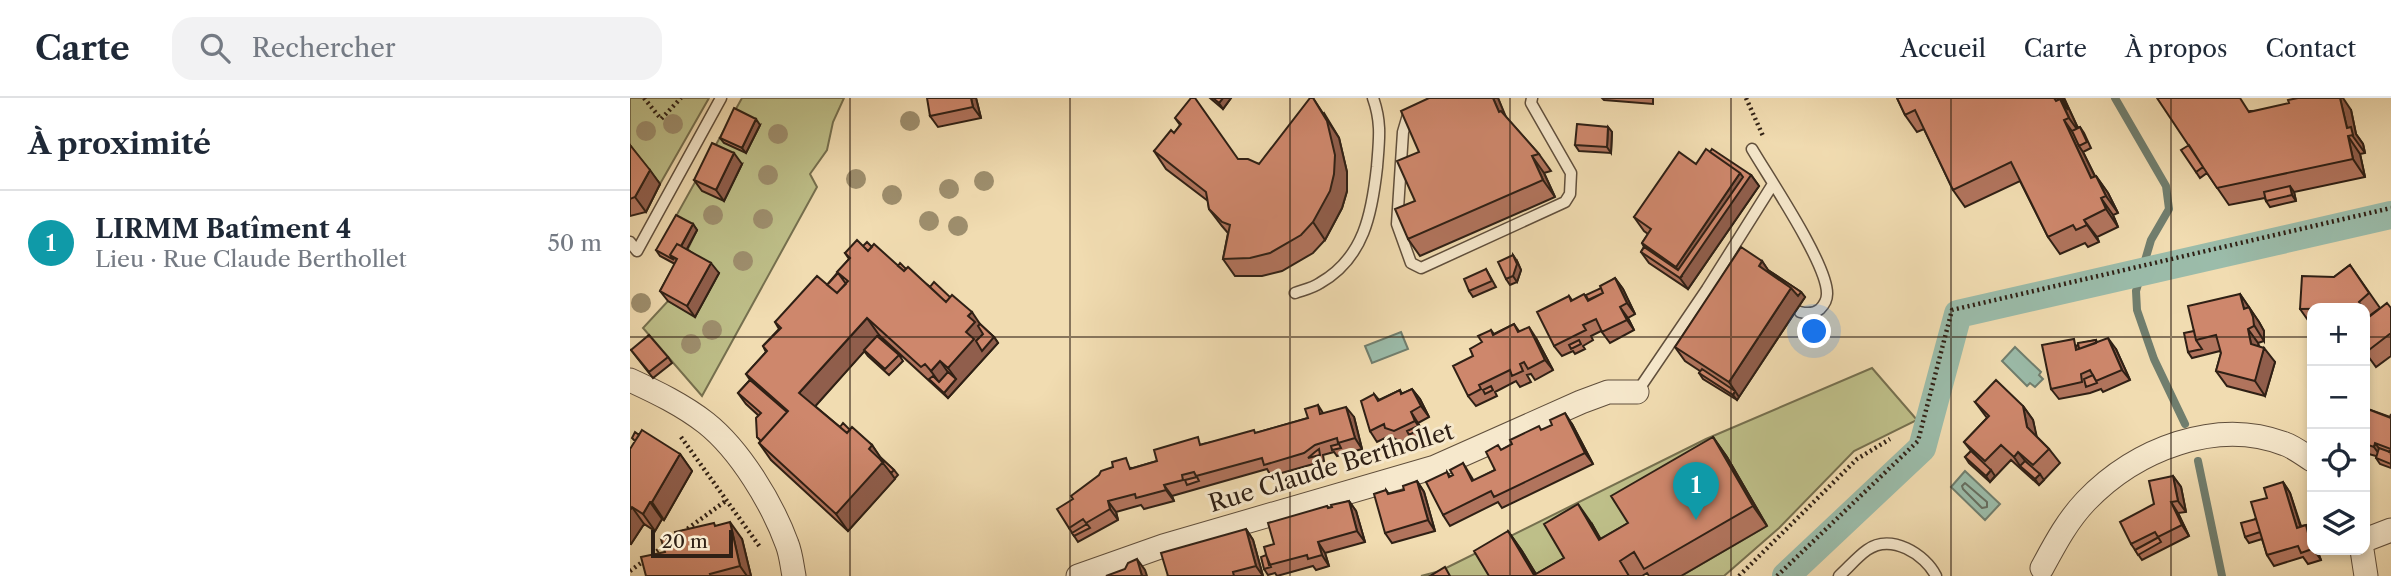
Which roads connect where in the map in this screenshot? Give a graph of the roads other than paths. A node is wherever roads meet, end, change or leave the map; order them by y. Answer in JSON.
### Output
{"nodes":[{"id":1,"x":721,"y":98,"type":"edge"},
{"id":2,"x":1373,"y":98,"type":"edge"},
{"id":3,"x":1532,"y":98,"type":"edge"},
{"id":4,"x":1428,"y":106,"type":"edge"},
{"id":5,"x":1752,"y":149,"type":"dead end"},
{"id":6,"x":1773,"y":184,"type":"junction"},
{"id":7,"x":630,"y":242,"type":"edge"},
{"id":8,"x":1295,"y":293,"type":"dead end"},
{"id":9,"x":1800,"y":312,"type":"dead end"},
{"id":10,"x":630,"y":380,"type":"edge"},
{"id":11,"x":1637,"y":392,"type":"joint"},
{"id":12,"x":2307,"y":457,"type":"edge"},
{"id":13,"x":2391,"y":530,"type":"edge"},
{"id":14,"x":2370,"y":538,"type":"edge"},
{"id":15,"x":2363,"y":555,"type":"edge"},
{"id":16,"x":2042,"y":568,"type":"dead end"},
{"id":17,"x":794,"y":576,"type":"edge"},
{"id":18,"x":1078,"y":576,"type":"edge"},
{"id":19,"x":1839,"y":576,"type":"edge"},
{"id":20,"x":1936,"y":576,"type":"edge"},
{"id":21,"x":2366,"y":576,"type":"edge"}],
"edges":[{"from":1,"to":7,"type":"lane"},
{"from":2,"to":8,"type":"lane"},
{"from":3,"to":4,"type":"lane"},
{"from":5,"to":6,"type":"lane"},
{"from":6,"to":9,"type":"lane"},
{"from":6,"to":11,"type":"lane"},
{"from":10,"to":17,"type":"street"},
{"from":11,"to":18,"type":"street","name":"Rue Claude Berthollet"},
{"from":12,"to":16,"type":"street"},
{"from":13,"to":14,"type":"street"},
{"from":15,"to":21,"type":"street"},
{"from":19,"to":20,"type":"lane"}]}
